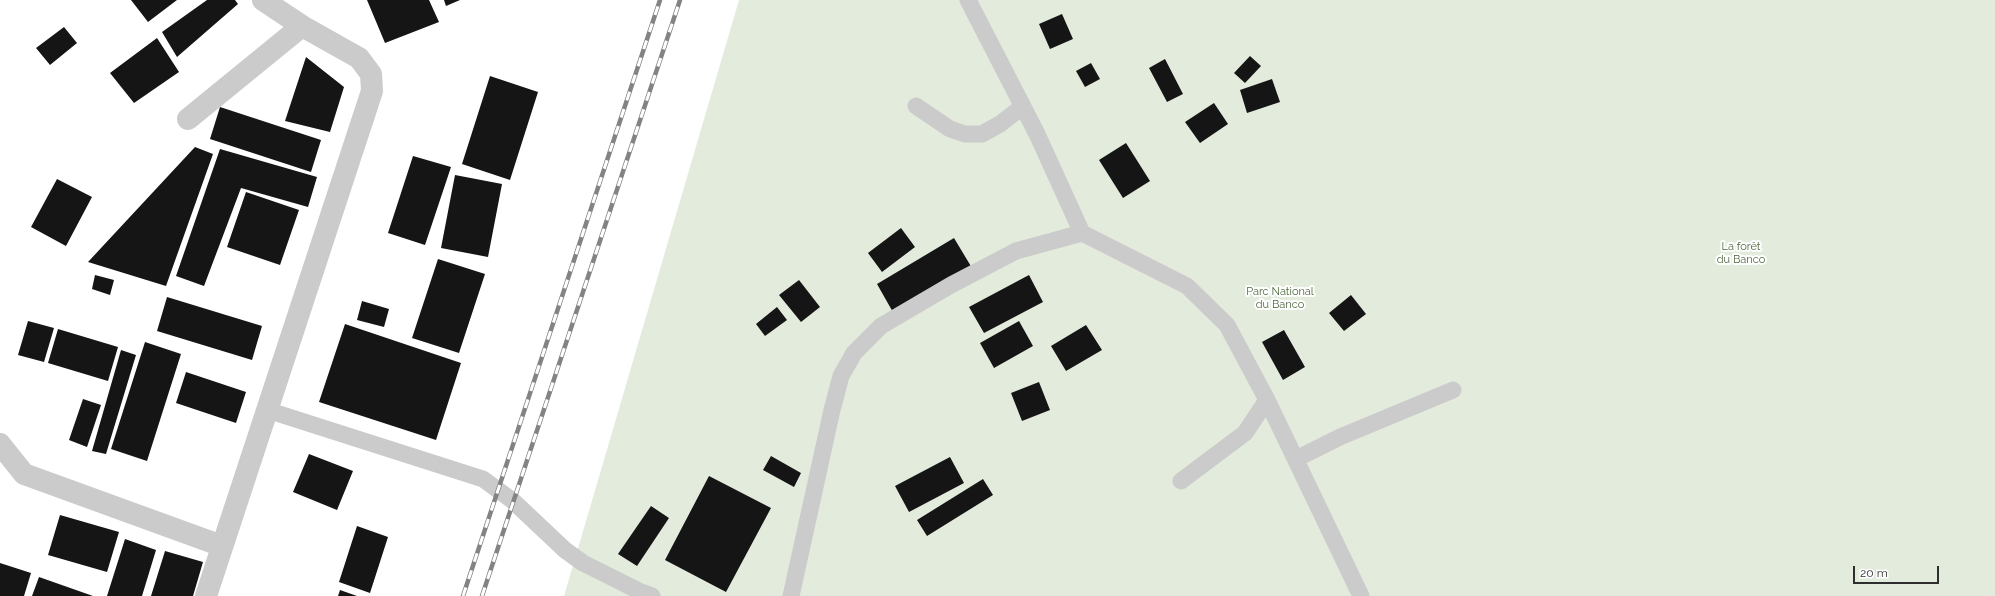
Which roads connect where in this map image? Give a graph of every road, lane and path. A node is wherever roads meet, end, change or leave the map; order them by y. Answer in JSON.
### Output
{"nodes":[{"id":1,"x":263,"y":0,"type":"edge"},
{"id":2,"x":968,"y":0,"type":"edge"},
{"id":3,"x":302,"y":26,"type":"junction"},
{"id":4,"x":916,"y":106,"type":"dead end"},
{"id":5,"x":1022,"y":107,"type":"junction"},
{"id":6,"x":188,"y":119,"type":"dead end"},
{"id":7,"x":1082,"y":234,"type":"junction"},
{"id":8,"x":1453,"y":390,"type":"dead end"},
{"id":9,"x":1267,"y":400,"type":"junction"},
{"id":10,"x":267,"y":410,"type":"junction"},
{"id":11,"x":0,"y":444,"type":"edge"},
{"id":12,"x":1296,"y":459,"type":"junction"},
{"id":13,"x":1180,"y":481,"type":"dead end"},
{"id":14,"x":222,"y":546,"type":"junction"},
{"id":15,"x":206,"y":596,"type":"edge"},
{"id":16,"x":652,"y":596,"type":"edge"},
{"id":17,"x":792,"y":596,"type":"edge"},
{"id":18,"x":1361,"y":596,"type":"edge"}],
"edges":[{"from":1,"to":3,"type":"street"},
{"from":2,"to":5,"type":"lane"},
{"from":3,"to":6,"type":"street"},
{"from":3,"to":10,"type":"street"},
{"from":4,"to":5,"type":"lane"},
{"from":5,"to":7,"type":"lane"},
{"from":7,"to":9,"type":"lane"},
{"from":7,"to":17,"type":"lane"},
{"from":8,"to":12,"type":"lane"},
{"from":9,"to":12,"type":"lane"},
{"from":9,"to":13,"type":"lane"},
{"from":10,"to":14,"type":"street"},
{"from":10,"to":16,"type":"lane"},
{"from":11,"to":14,"type":"street"},
{"from":12,"to":18,"type":"lane"},
{"from":14,"to":15,"type":"street"}]}
